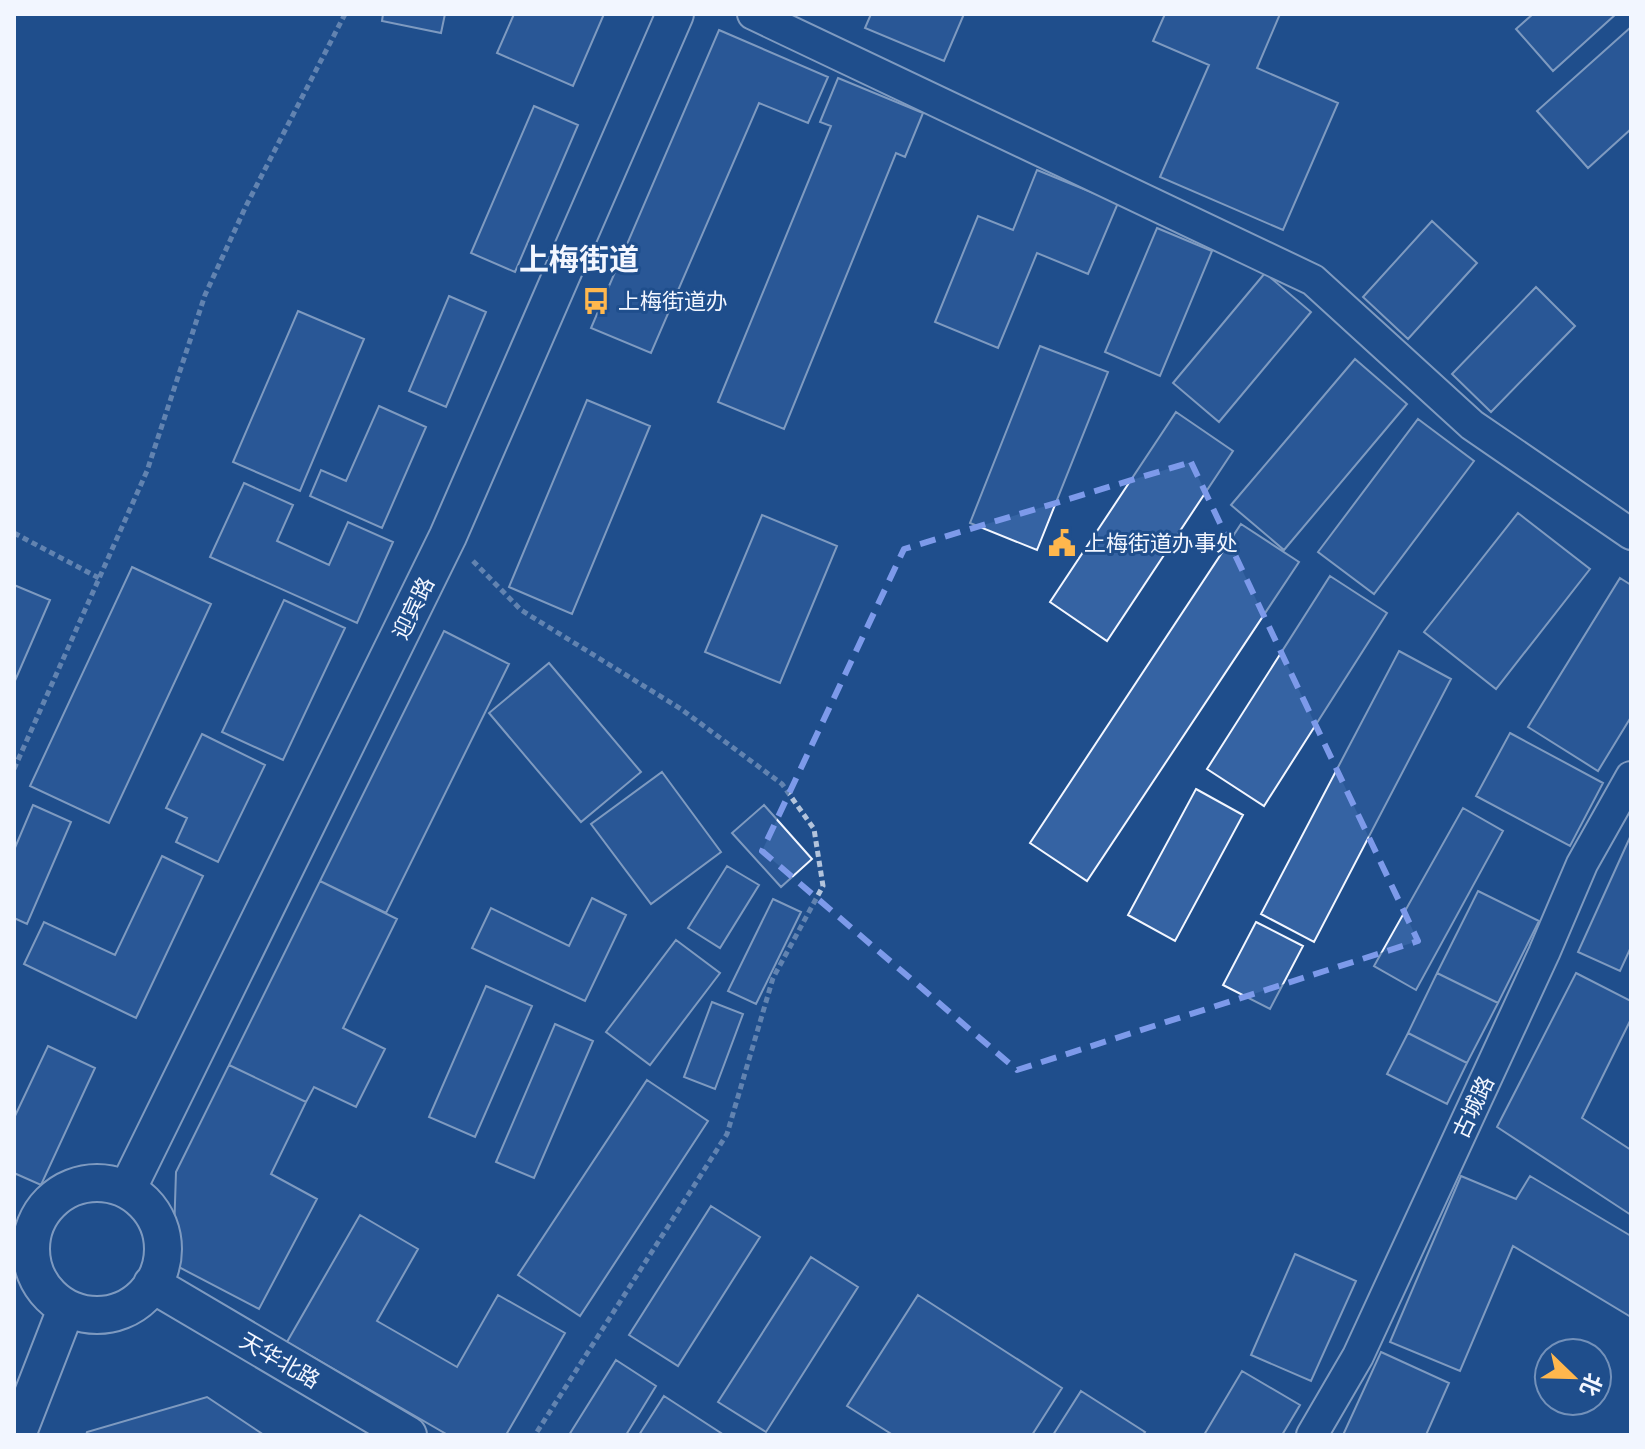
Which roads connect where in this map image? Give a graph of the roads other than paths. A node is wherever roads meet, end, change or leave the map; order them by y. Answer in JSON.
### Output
{"nodes":[{"id":1,"x":675,"y":14,"type":"edge"},
{"id":2,"x":753,"y":14,"type":"edge"},
{"id":3,"x":1631,"y":534,"type":"edge"},
{"id":4,"x":1631,"y":777,"type":"edge"},
{"id":5,"x":127,"y":1190,"type":"junction"},
{"id":6,"x":26,"y":1213,"type":"edge"},
{"id":7,"x":152,"y":1284,"type":"junction"},
{"id":8,"x":66,"y":1309,"type":"junction"},
{"id":9,"x":17,"y":1435,"type":"edge"},
{"id":10,"x":408,"y":1435,"type":"edge"},
{"id":11,"x":1312,"y":1435,"type":"edge"}],
"edges":[{"from":1,"to":5,"type":"street","name":"迎宾路"},
{"from":2,"to":3,"type":"street"},
{"from":4,"to":11,"type":"street","name":"古城路"},
{"from":5,"to":6,"type":"street"},
{"from":5,"to":7,"type":"street"},
{"from":6,"to":8,"type":"street"},
{"from":7,"to":8,"type":"street"},
{"from":7,"to":10,"type":"street","name":"天华北路"},
{"from":8,"to":9,"type":"street"}]}
